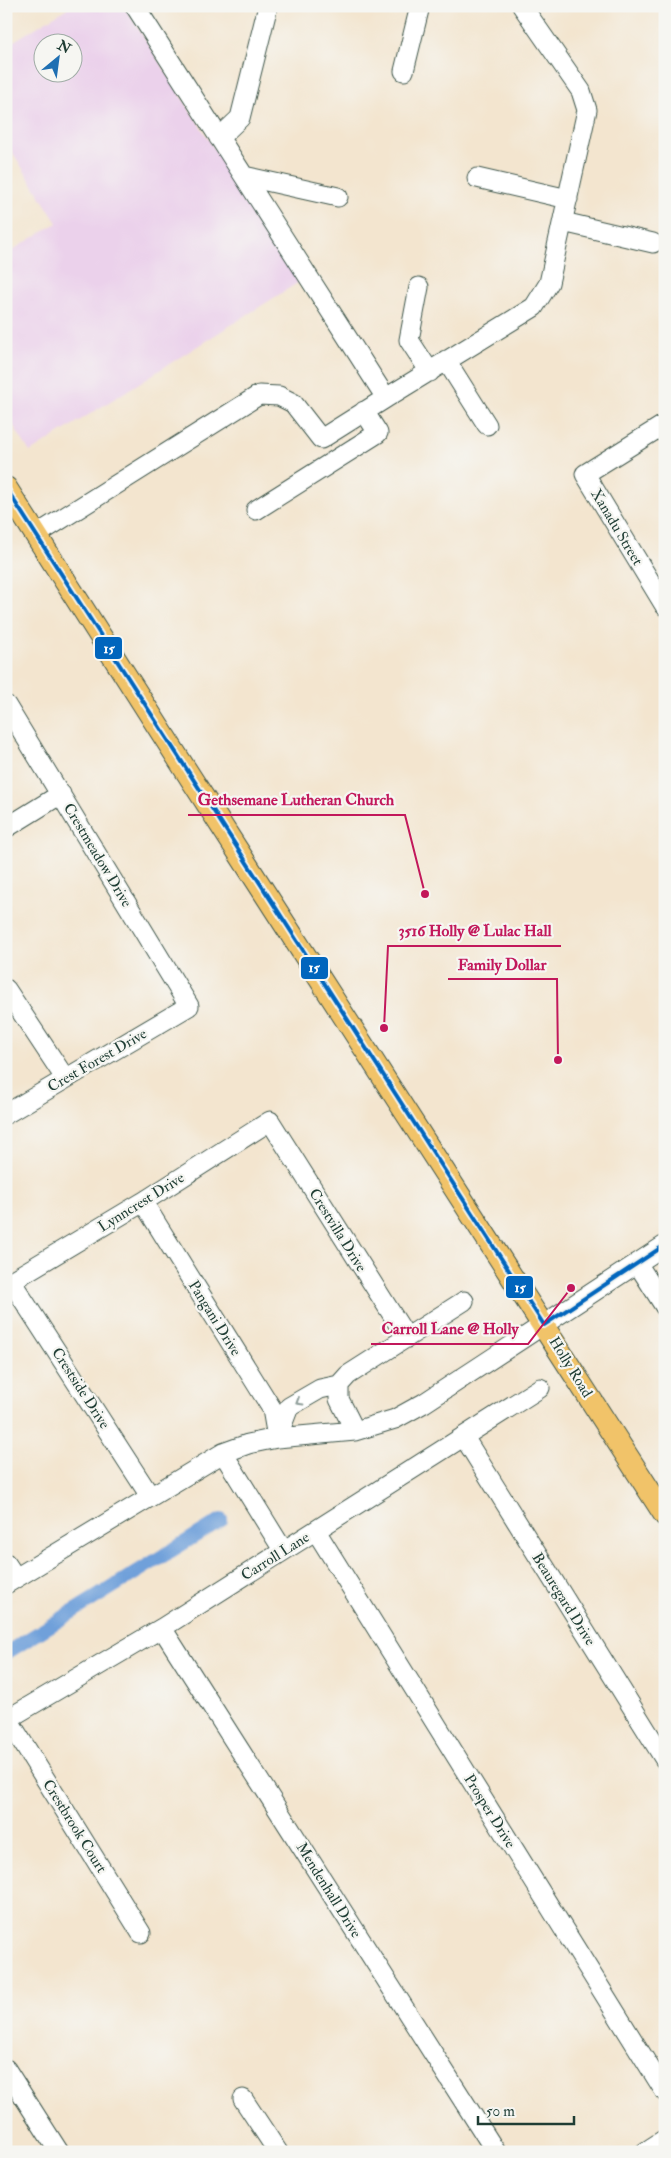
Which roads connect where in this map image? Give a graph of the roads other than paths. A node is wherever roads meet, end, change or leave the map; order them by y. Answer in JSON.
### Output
{"nodes":[{"id":1,"x":135,"y":6,"type":"edge"},
{"id":2,"x":268,"y":6,"type":"edge"},
{"id":3,"x":420,"y":6,"type":"edge"},
{"id":4,"x":522,"y":6,"type":"edge"},
{"id":5,"x":404,"y":72,"type":"dead end"},
{"id":6,"x":219,"y":138,"type":"junction"},
{"id":7,"x":244,"y":176,"type":"junction"},
{"id":8,"x":477,"y":178,"type":"dead end"},
{"id":9,"x":338,"y":197,"type":"dead end"},
{"id":10,"x":568,"y":199,"type":"junction"},
{"id":11,"x":563,"y":222,"type":"junction"},
{"id":12,"x":653,"y":243,"type":"dead end"},
{"id":13,"x":420,"y":287,"type":"dead end"},
{"id":14,"x":446,"y":360,"type":"junction"},
{"id":15,"x":430,"y":372,"type":"junction"},
{"id":16,"x":386,"y":398,"type":"junction"},
{"id":17,"x":364,"y":411,"type":"junction"},
{"id":18,"x":665,"y":424,"type":"edge"},
{"id":19,"x":486,"y":425,"type":"dead end"},
{"id":20,"x":321,"y":438,"type":"junction"},
{"id":21,"x":329,"y":463,"type":"junction"},
{"id":22,"x":6,"y":488,"type":"edge"},
{"id":23,"x":256,"y":510,"type":"dead end"},
{"id":24,"x":36,"y":535,"type":"junction"},
{"id":25,"x":665,"y":606,"type":"edge"},
{"id":26,"x":6,"y":705,"type":"edge"},
{"id":27,"x":61,"y":794,"type":"junction"},
{"id":28,"x":6,"y":828,"type":"edge"},
{"id":29,"x":6,"y":989,"type":"edge"},
{"id":30,"x":189,"y":1006,"type":"joint"},
{"id":31,"x":65,"y":1078,"type":"junction"},
{"id":32,"x":6,"y":1114,"type":"edge"},
{"id":33,"x":270,"y":1121,"type":"joint"},
{"id":34,"x":143,"y":1202,"type":"junction"},
{"id":35,"x":665,"y":1245,"type":"edge"},
{"id":36,"x":637,"y":1263,"type":"junction"},
{"id":37,"x":11,"y":1281,"type":"joint"},
{"id":38,"x":464,"y":1301,"type":"dead end"},
{"id":39,"x":665,"y":1307,"type":"edge"},
{"id":40,"x":544,"y":1325,"type":"junction"},
{"id":41,"x":407,"y":1338,"type":"junction"},
{"id":42,"x":339,"y":1385,"type":"junction"},
{"id":43,"x":540,"y":1388,"type":"dead end"},
{"id":44,"x":355,"y":1431,"type":"junction"},
{"id":45,"x":464,"y":1437,"type":"junction"},
{"id":46,"x":277,"y":1438,"type":"junction"},
{"id":47,"x":223,"y":1453,"type":"junction"},
{"id":48,"x":150,"y":1496,"type":"junction"},
{"id":49,"x":665,"y":1514,"type":"edge"},
{"id":50,"x":316,"y":1531,"type":"junction"},
{"id":51,"x":283,"y":1550,"type":"junction"},
{"id":52,"x":10,"y":1575,"type":"edge"},
{"id":53,"x":162,"y":1628,"type":"junction"},
{"id":54,"x":7,"y":1720,"type":"edge"},
{"id":55,"x":665,"y":1760,"type":"edge"},
{"id":56,"x":141,"y":1934,"type":"dead end"},
{"id":57,"x":6,"y":2069,"type":"edge"},
{"id":58,"x":665,"y":2092,"type":"edge"},
{"id":59,"x":243,"y":2099,"type":"dead end"},
{"id":60,"x":665,"y":2139,"type":"edge"},
{"id":61,"x":59,"y":2152,"type":"edge"},
{"id":62,"x":278,"y":2152,"type":"edge"},
{"id":63,"x":496,"y":2152,"type":"edge"},
{"id":64,"x":645,"y":2152,"type":"edge"}],
"edges":[{"from":1,"to":6,"type":"street"},
{"from":2,"to":6,"type":"street"},
{"from":3,"to":5,"type":"street"},
{"from":4,"to":10,"type":"street"},
{"from":6,"to":7,"type":"street"},
{"from":7,"to":9,"type":"street"},
{"from":7,"to":16,"type":"street"},
{"from":8,"to":10,"type":"street"},
{"from":10,"to":11,"type":"street"},
{"from":11,"to":12,"type":"street"},
{"from":11,"to":14,"type":"street"},
{"from":13,"to":15,"type":"street"},
{"from":14,"to":15,"type":"street"},
{"from":14,"to":19,"type":"street"},
{"from":15,"to":16,"type":"street"},
{"from":16,"to":17,"type":"street"},
{"from":17,"to":20,"type":"street"},
{"from":17,"to":21,"type":"street"},
{"from":18,"to":25,"type":"street","name":"Xanadu Street"},
{"from":20,"to":21,"type":"street"},
{"from":20,"to":24,"type":"street"},
{"from":21,"to":23,"type":"street"},
{"from":22,"to":24,"type":"main road","name":"Holly Road"},
{"from":24,"to":40,"type":"main road","name":"Holly Road"},
{"from":26,"to":27,"type":"street","name":"Crestmeadow Drive"},
{"from":27,"to":28,"type":"street"},
{"from":27,"to":30,"type":"street","name":"Crestmeadow Drive"},
{"from":29,"to":31,"type":"street"},
{"from":30,"to":31,"type":"street","name":"Crest Forest Drive"},
{"from":31,"to":32,"type":"street","name":"Crest Forest Drive"},
{"from":33,"to":34,"type":"street","name":"Lynncrest Drive"},
{"from":33,"to":41,"type":"street","name":"Crestvilla Drive"},
{"from":34,"to":37,"type":"street","name":"Lynncrest Drive"},
{"from":34,"to":46,"type":"street","name":"Pangani Drive"},
{"from":35,"to":36,"type":"street"},
{"from":36,"to":39,"type":"street"},
{"from":36,"to":40,"type":"street"},
{"from":37,"to":48,"type":"street","name":"Crestside Drive"},
{"from":38,"to":41,"type":"street"},
{"from":40,"to":44,"type":"street"},
{"from":40,"to":49,"type":"main road","name":"Holly Road"},
{"from":41,"to":42,"type":"street"},
{"from":42,"to":44,"type":"street"},
{"from":42,"to":46,"type":"street","one_way":true},
{"from":43,"to":45,"type":"street","name":"Carroll Lane"},
{"from":44,"to":46,"type":"street"},
{"from":45,"to":50,"type":"street","name":"Carroll Lane"},
{"from":45,"to":55,"type":"street","name":"Beauregard Drive"},
{"from":46,"to":47,"type":"street"},
{"from":47,"to":48,"type":"street"},
{"from":47,"to":51,"type":"street"},
{"from":48,"to":52,"type":"street"},
{"from":50,"to":51,"type":"street","name":"Carroll Lane"},
{"from":50,"to":58,"type":"street","name":"Prosper Drive"},
{"from":51,"to":53,"type":"street","name":"Carroll Lane"},
{"from":53,"to":54,"type":"street","name":"Carroll Lane"},
{"from":53,"to":63,"type":"street","name":"Mendenhall Drive"},
{"from":54,"to":56,"type":"street","name":"Crestbrook Court"},
{"from":57,"to":61,"type":"street"},
{"from":59,"to":62,"type":"street"},
{"from":60,"to":64,"type":"street"}]}
